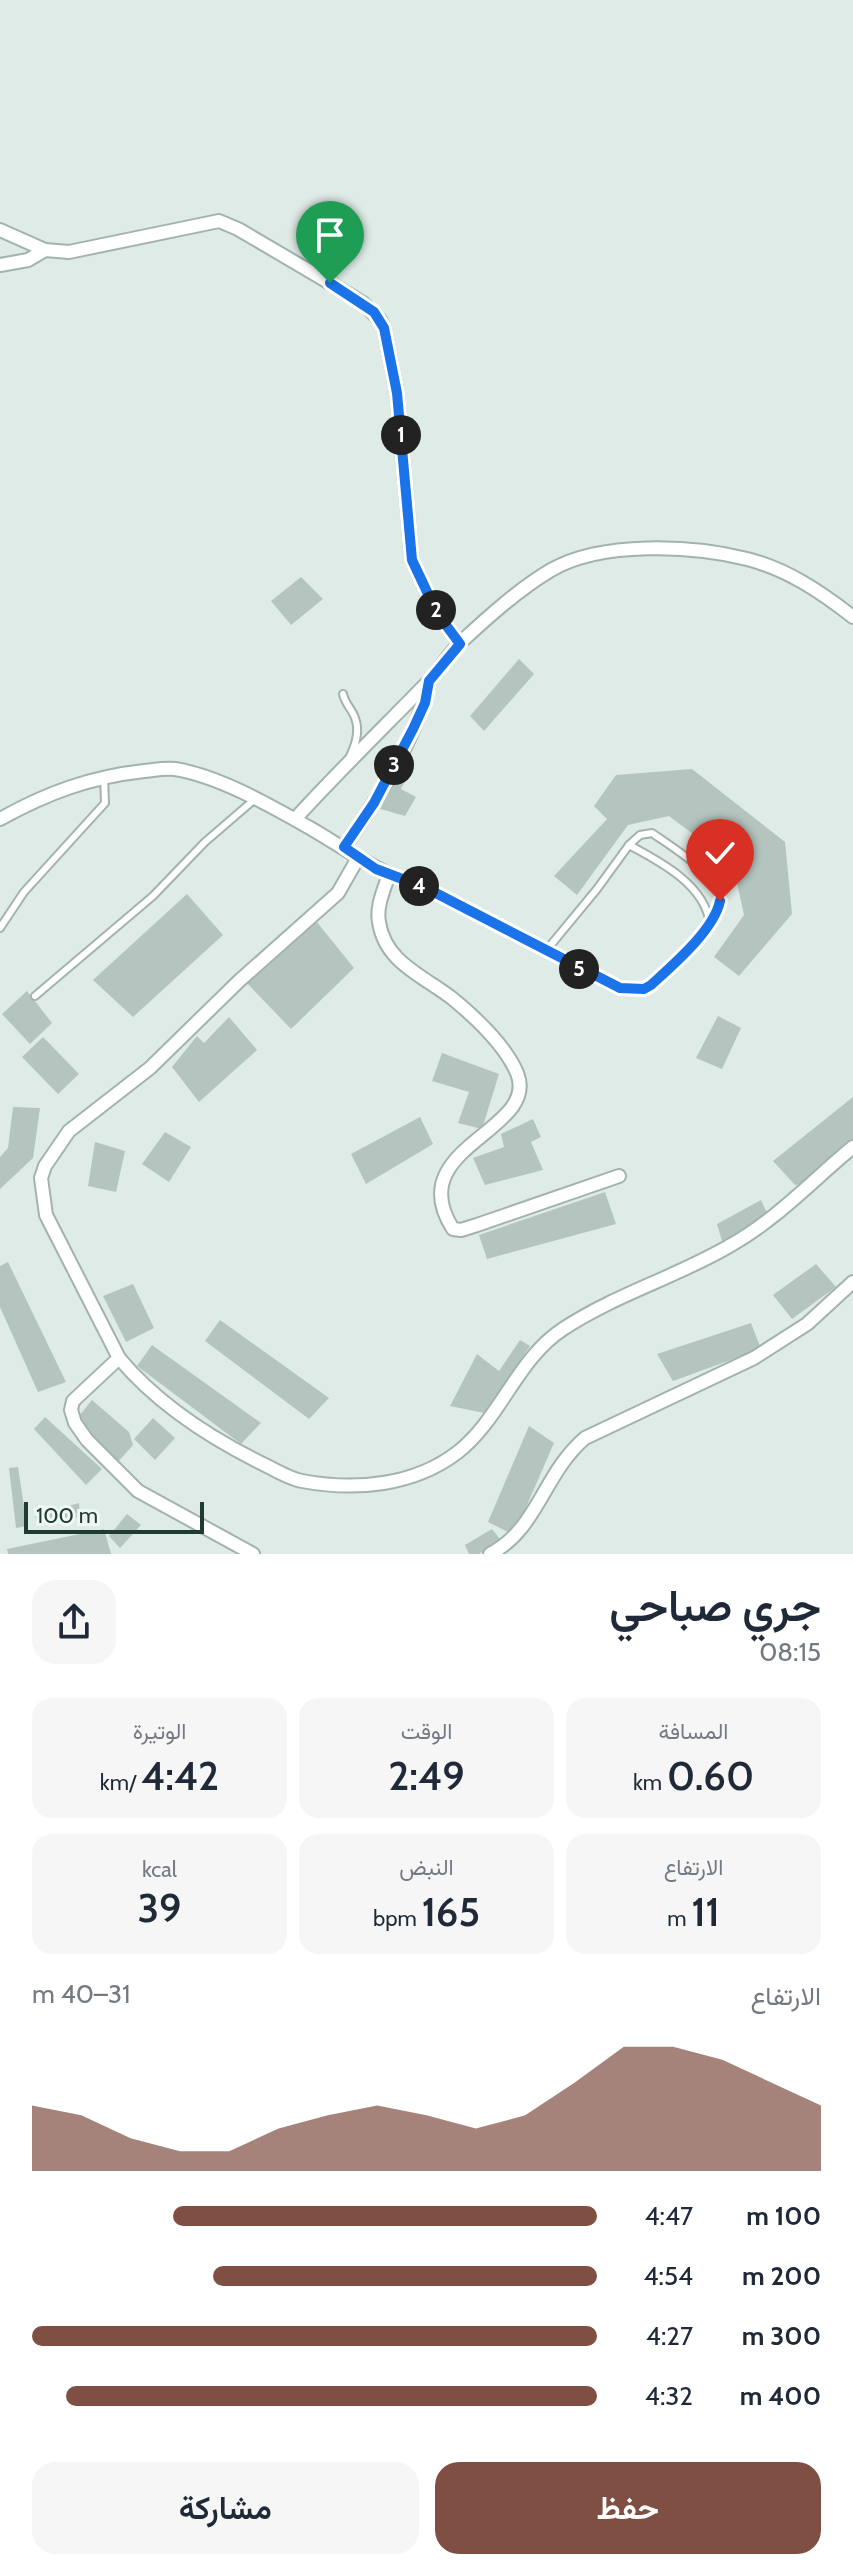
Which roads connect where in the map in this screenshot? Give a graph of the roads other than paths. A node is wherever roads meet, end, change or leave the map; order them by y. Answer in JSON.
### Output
{"nodes":[{"id":1,"x":0,"y":230,"type":"edge"},
{"id":2,"x":45,"y":250,"type":"junction"},
{"id":3,"x":0,"y":265,"type":"edge"},
{"id":4,"x":853,"y":617,"type":"edge"},
{"id":5,"x":460,"y":644,"type":"junction"},
{"id":6,"x":429,"y":681,"type":"junction"},
{"id":7,"x":343,"y":694,"type":"dead end"},
{"id":8,"x":347,"y":763,"type":"junction"},
{"id":9,"x":104,"y":776,"type":"junction"},
{"id":10,"x":255,"y":799,"type":"junction"},
{"id":11,"x":0,"y":819,"type":"edge"},
{"id":12,"x":295,"y":819,"type":"junction"},
{"id":13,"x":629,"y":845,"type":"junction"},
{"id":14,"x":344,"y":847,"type":"junction"},
{"id":15,"x":358,"y":858,"type":"junction"},
{"id":16,"x":389,"y":874,"type":"junction"},
{"id":17,"x":710,"y":924,"type":"junction"},
{"id":18,"x":0,"y":928,"type":"edge"},
{"id":19,"x":545,"y":952,"type":"junction"},
{"id":20,"x":35,"y":996,"type":"dead end"},
{"id":21,"x":853,"y":1147,"type":"edge"},
{"id":22,"x":619,"y":1176,"type":"dead end"},
{"id":23,"x":853,"y":1282,"type":"edge"},
{"id":24,"x":119,"y":1358,"type":"junction"},
{"id":25,"x":253,"y":1554,"type":"edge"},
{"id":26,"x":490,"y":1554,"type":"edge"}],
"edges":[{"from":1,"to":2,"type":"street"},
{"from":2,"to":3,"type":"street"},
{"from":2,"to":5,"type":"street"},
{"from":4,"to":5,"type":"street"},
{"from":5,"to":6,"type":"street"},
{"from":6,"to":8,"type":"street"},
{"from":6,"to":14,"type":"street"},
{"from":7,"to":8,"type":"lane"},
{"from":8,"to":12,"type":"street"},
{"from":9,"to":10,"type":"street"},
{"from":9,"to":11,"type":"street"},
{"from":9,"to":18,"type":"lane"},
{"from":10,"to":12,"type":"street"},
{"from":10,"to":20,"type":"lane"},
{"from":12,"to":14,"type":"street"},
{"from":13,"to":17,"type":"lane"},
{"from":13,"to":17,"type":"lane"},
{"from":13,"to":19,"type":"lane"},
{"from":14,"to":15,"type":"street"},
{"from":15,"to":16,"type":"street"},
{"from":15,"to":24,"type":"street"},
{"from":16,"to":19,"type":"lane"},
{"from":16,"to":22,"type":"street"},
{"from":17,"to":19,"type":"lane"},
{"from":21,"to":24,"type":"street"},
{"from":23,"to":26,"type":"street"},
{"from":24,"to":25,"type":"street"}]}
